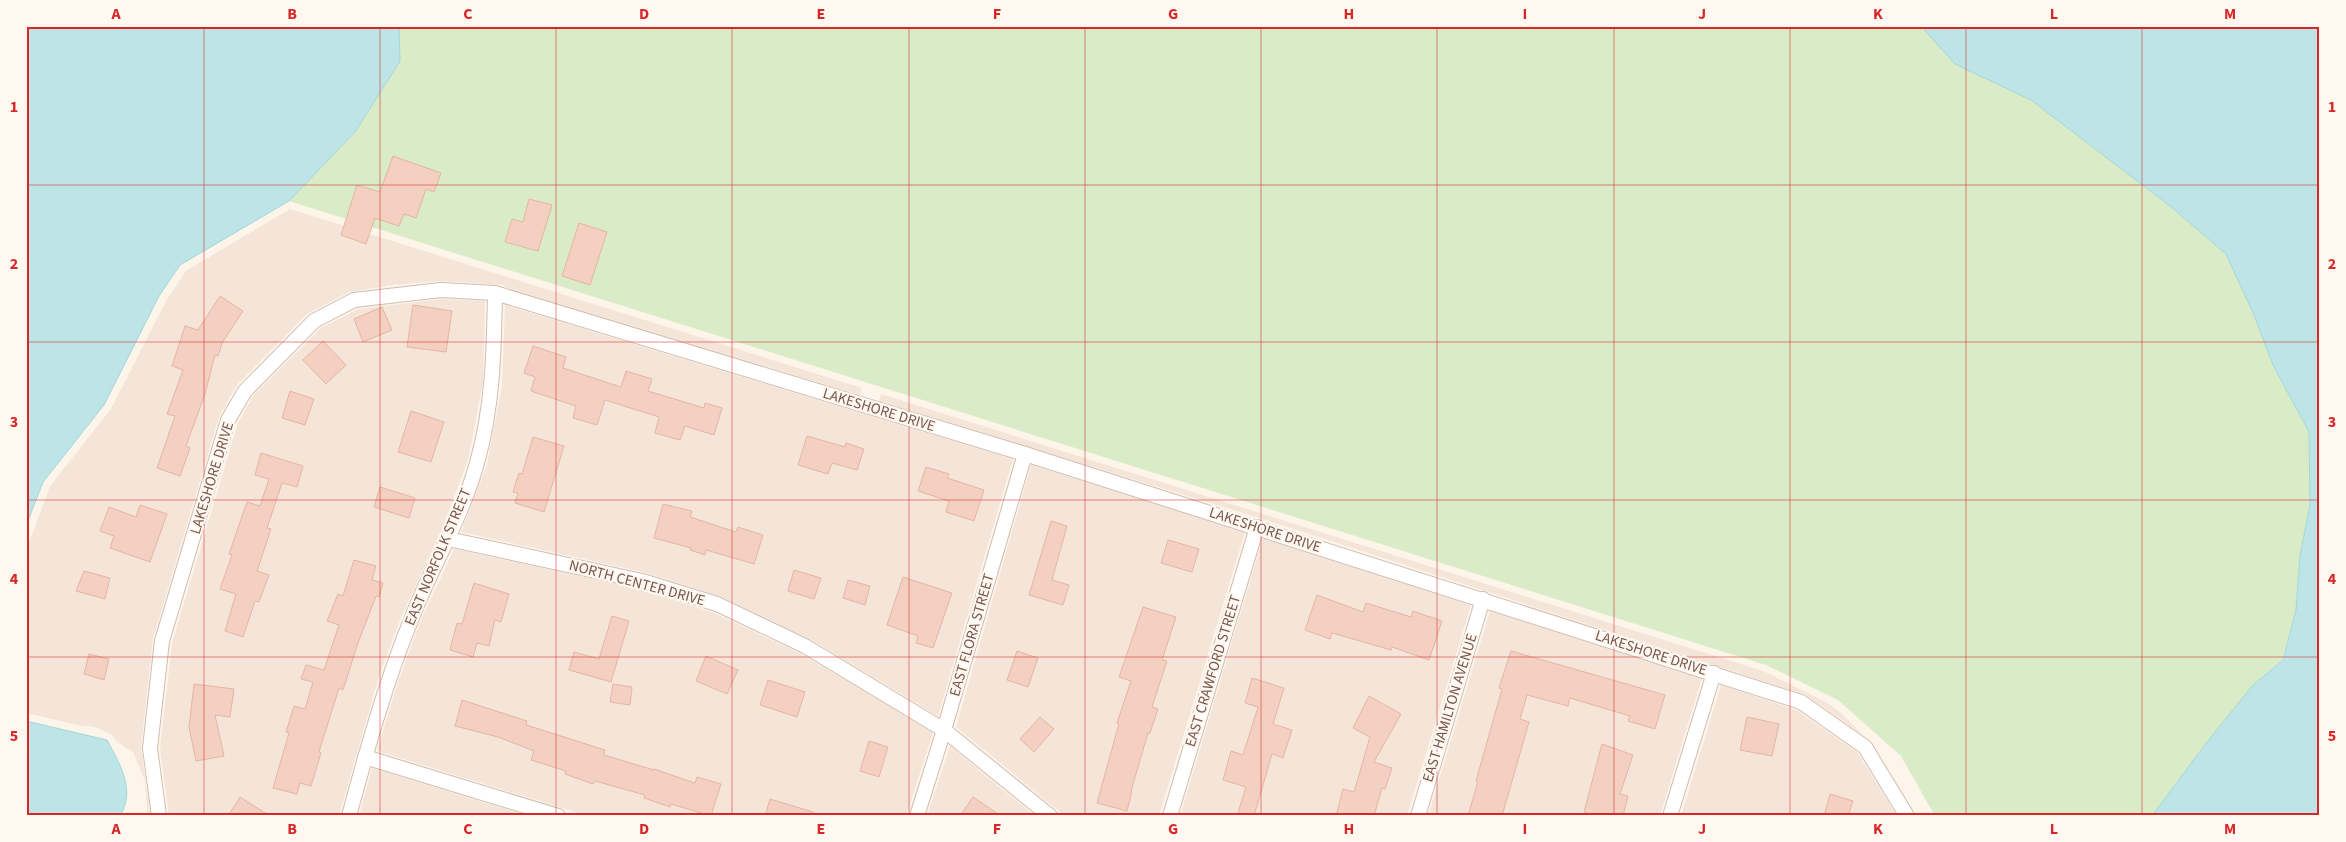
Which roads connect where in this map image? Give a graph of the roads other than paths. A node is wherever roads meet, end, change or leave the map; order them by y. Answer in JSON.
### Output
{"nodes":[{"id":1,"x":495,"y":293,"type":"junction"},
{"id":2,"x":1024,"y":454,"type":"junction"},
{"id":3,"x":1256,"y":527,"type":"junction"},
{"id":4,"x":448,"y":539,"type":"junction"},
{"id":5,"x":1483,"y":599,"type":"junction"},
{"id":6,"x":1714,"y":673,"type":"junction"},
{"id":7,"x":944,"y":730,"type":"junction"},
{"id":8,"x":365,"y":757,"type":"junction"},
{"id":9,"x":159,"y":816,"type":"edge"},
{"id":10,"x":349,"y":816,"type":"edge"},
{"id":11,"x":558,"y":816,"type":"edge"},
{"id":12,"x":917,"y":816,"type":"edge"},
{"id":13,"x":1050,"y":816,"type":"edge"},
{"id":14,"x":1170,"y":816,"type":"edge"},
{"id":15,"x":1418,"y":816,"type":"edge"},
{"id":16,"x":1670,"y":816,"type":"edge"},
{"id":17,"x":1907,"y":816,"type":"edge"}],
"edges":[{"from":1,"to":2,"type":"street","name":"LAKESHORE DRIVE"},
{"from":1,"to":4,"type":"street","name":"EAST NORFOLK STREET"},
{"from":1,"to":9,"type":"street","name":"LAKESHORE DRIVE"},
{"from":2,"to":3,"type":"street","name":"LAKESHORE DRIVE"},
{"from":2,"to":7,"type":"street","name":"EAST FLORA STREET"},
{"from":3,"to":5,"type":"street","name":"LAKESHORE DRIVE"},
{"from":3,"to":14,"type":"street","name":"EAST CRAWFORD STREET"},
{"from":4,"to":7,"type":"street","name":"NORTH CENTER DRIVE"},
{"from":4,"to":8,"type":"street","name":"EAST NORFOLK STREET"},
{"from":5,"to":6,"type":"street","name":"LAKESHORE DRIVE"},
{"from":5,"to":15,"type":"street","name":"EAST HAMILTON AVENUE"},
{"from":6,"to":16,"type":"street"},
{"from":6,"to":17,"type":"street","name":"LAKESHORE DRIVE"},
{"from":7,"to":12,"type":"street","name":"EAST FLORA STREET"},
{"from":7,"to":13,"type":"street","name":"NORTH CENTER DRIVE"},
{"from":8,"to":10,"type":"street","name":"EAST NORFOLK STREET"},
{"from":8,"to":11,"type":"street"}]}
